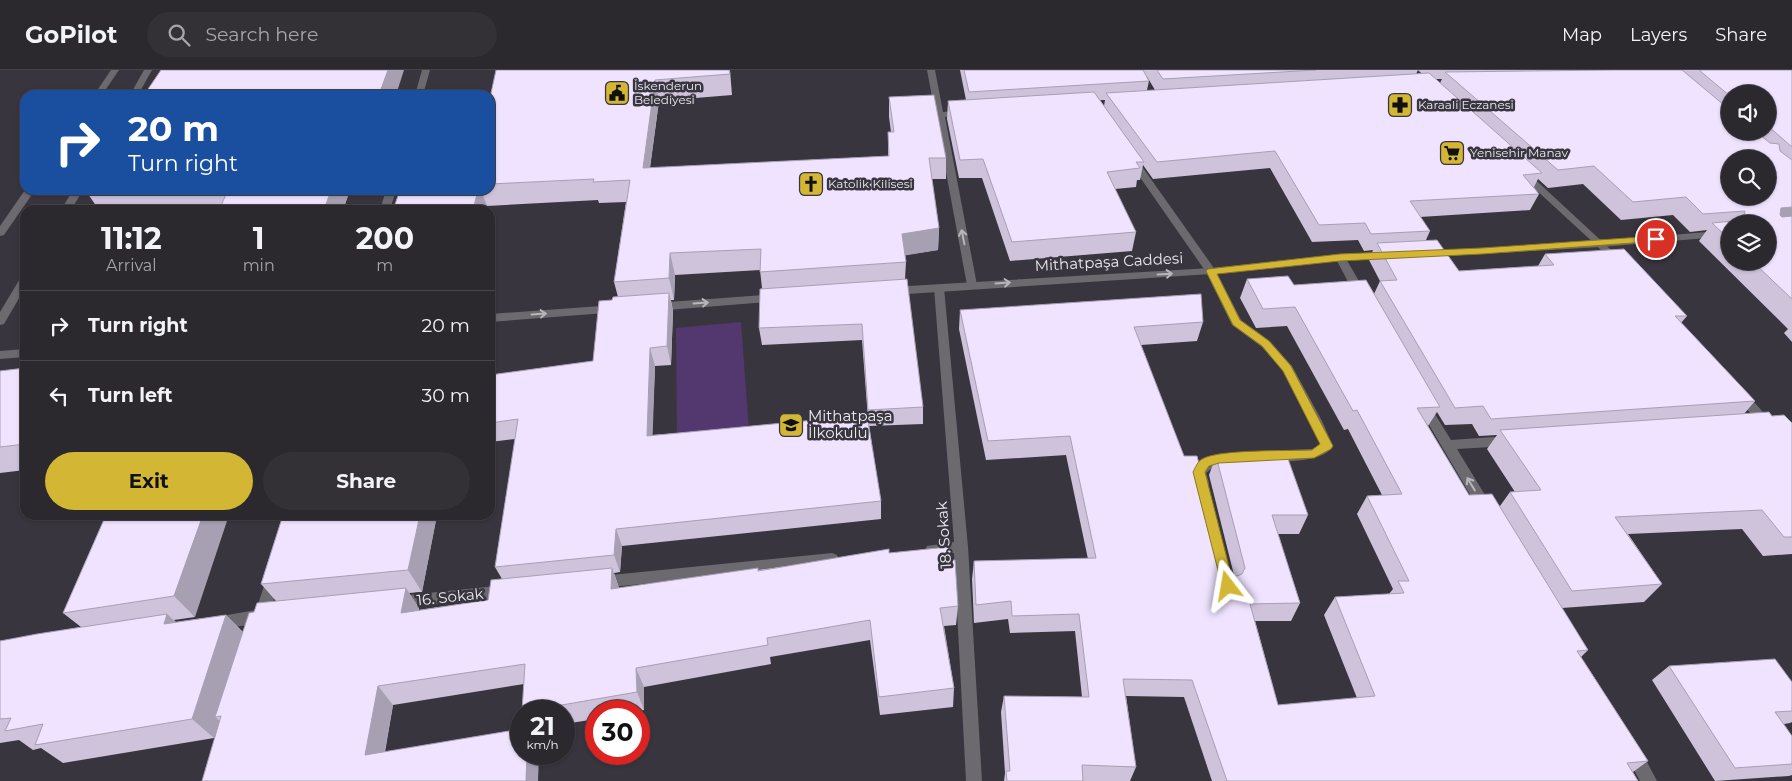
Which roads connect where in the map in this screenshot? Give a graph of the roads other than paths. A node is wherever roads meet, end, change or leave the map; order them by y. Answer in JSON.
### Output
{"nodes":[{"id":1,"x":115,"y":70,"type":"edge"},
{"id":2,"x":148,"y":70,"type":"edge"},
{"id":3,"x":426,"y":70,"type":"edge"},
{"id":4,"x":931,"y":70,"type":"edge"},
{"id":5,"x":101,"y":90,"type":"edge"},
{"id":6,"x":137,"y":90,"type":"edge"},
{"id":7,"x":420,"y":90,"type":"edge"},
{"id":8,"x":968,"y":113,"type":"edge"},
{"id":9,"x":939,"y":115,"type":"junction"},
{"id":10,"x":1127,"y":153,"type":"edge"},
{"id":11,"x":1514,"y":164,"type":"edge"},
{"id":12,"x":27,"y":195,"type":"edge"},
{"id":13,"x":0,"y":233,"type":"edge"},
{"id":14,"x":1721,"y":234,"type":"edge"},
{"id":15,"x":1601,"y":244,"type":"junction"},
{"id":16,"x":1416,"y":254,"type":"edge"},
{"id":17,"x":1396,"y":255,"type":"edge"},
{"id":18,"x":1340,"y":258,"type":"junction"},
{"id":19,"x":1211,"y":271,"type":"junction"},
{"id":20,"x":1628,"y":273,"type":"edge"},
{"id":21,"x":972,"y":285,"type":"junction"},
{"id":22,"x":20,"y":287,"type":"edge"},
{"id":23,"x":939,"y":288,"type":"junction"},
{"id":24,"x":882,"y":291,"type":"edge"},
{"id":25,"x":787,"y":298,"type":"edge"},
{"id":26,"x":1369,"y":308,"type":"edge"},
{"id":27,"x":495,"y":318,"type":"edge"},
{"id":28,"x":0,"y":321,"type":"edge"},
{"id":29,"x":20,"y":353,"type":"edge"},
{"id":30,"x":0,"y":355,"type":"edge"},
{"id":31,"x":1734,"y":388,"type":"edge"},
{"id":32,"x":1418,"y":394,"type":"edge"},
{"id":33,"x":1784,"y":422,"type":"edge"},
{"id":34,"x":1767,"y":423,"type":"junction"},
{"id":35,"x":1747,"y":425,"type":"edge"},
{"id":36,"x":1524,"y":440,"type":"edge"},
{"id":37,"x":1447,"y":445,"type":"junction"},
{"id":38,"x":1792,"y":452,"type":"edge"},
{"id":39,"x":1206,"y":500,"type":"edge"},
{"id":40,"x":1492,"y":520,"type":"edge"},
{"id":41,"x":961,"y":547,"type":"junction"},
{"id":42,"x":922,"y":551,"type":"edge"},
{"id":43,"x":843,"y":558,"type":"edge"},
{"id":44,"x":279,"y":561,"type":"edge"},
{"id":45,"x":587,"y":584,"type":"edge"},
{"id":46,"x":518,"y":590,"type":"edge"},
{"id":47,"x":380,"y":604,"type":"edge"},
{"id":48,"x":281,"y":614,"type":"edge"},
{"id":49,"x":262,"y":616,"type":"junction"},
{"id":50,"x":204,"y":624,"type":"edge"},
{"id":51,"x":256,"y":634,"type":"edge"},
{"id":52,"x":1624,"y":739,"type":"edge"},
{"id":53,"x":974,"y":781,"type":"edge"},
{"id":54,"x":1650,"y":781,"type":"edge"}],
"edges":[{"from":1,"to":5,"type":"street"},
{"from":2,"to":6,"type":"street"},
{"from":3,"to":7,"type":"street"},
{"from":4,"to":9,"type":"street"},
{"from":8,"to":9,"type":"street"},
{"from":21,"to":9,"type":"street","one_way":true},
{"from":10,"to":19,"type":"street"},
{"from":11,"to":15,"type":"street"},
{"from":12,"to":13,"type":"street"},
{"from":14,"to":15,"type":"street"},
{"from":15,"to":16,"type":"street"},
{"from":15,"to":20,"type":"street"},
{"from":17,"to":18,"type":"street","name":"Mithatpaşa Caddesi"},
{"from":18,"to":19,"type":"street","name":"Mithatpaşa Caddesi"},
{"from":18,"to":26,"type":"street"},
{"from":21,"to":19,"type":"street","name":"Mithatpaşa Caddesi","one_way":true},
{"from":19,"to":39,"type":"street"},
{"from":21,"to":23,"type":"street","name":"Mithatpaşa Caddesi"},
{"from":22,"to":28,"type":"street"},
{"from":23,"to":24,"type":"street","name":"Mithatpaşa Caddesi"},
{"from":23,"to":41,"type":"street","name":"18. Sokak"},
{"from":27,"to":25,"type":"street","one_way":true},
{"from":29,"to":30,"type":"street"},
{"from":31,"to":34,"type":"street"},
{"from":32,"to":37,"type":"street"},
{"from":33,"to":34,"type":"street"},
{"from":34,"to":35,"type":"street"},
{"from":34,"to":38,"type":"street"},
{"from":36,"to":37,"type":"street"},
{"from":40,"to":37,"type":"street","one_way":true},
{"from":41,"to":42,"type":"street"},
{"from":41,"to":53,"type":"street","name":"18. Sokak"},
{"from":43,"to":45,"type":"street"},
{"from":44,"to":49,"type":"street"},
{"from":46,"to":47,"type":"street","name":"16. Sokak"},
{"from":48,"to":49,"type":"street"},
{"from":49,"to":50,"type":"street"},
{"from":49,"to":51,"type":"street"},
{"from":52,"to":54,"type":"street"}]}
